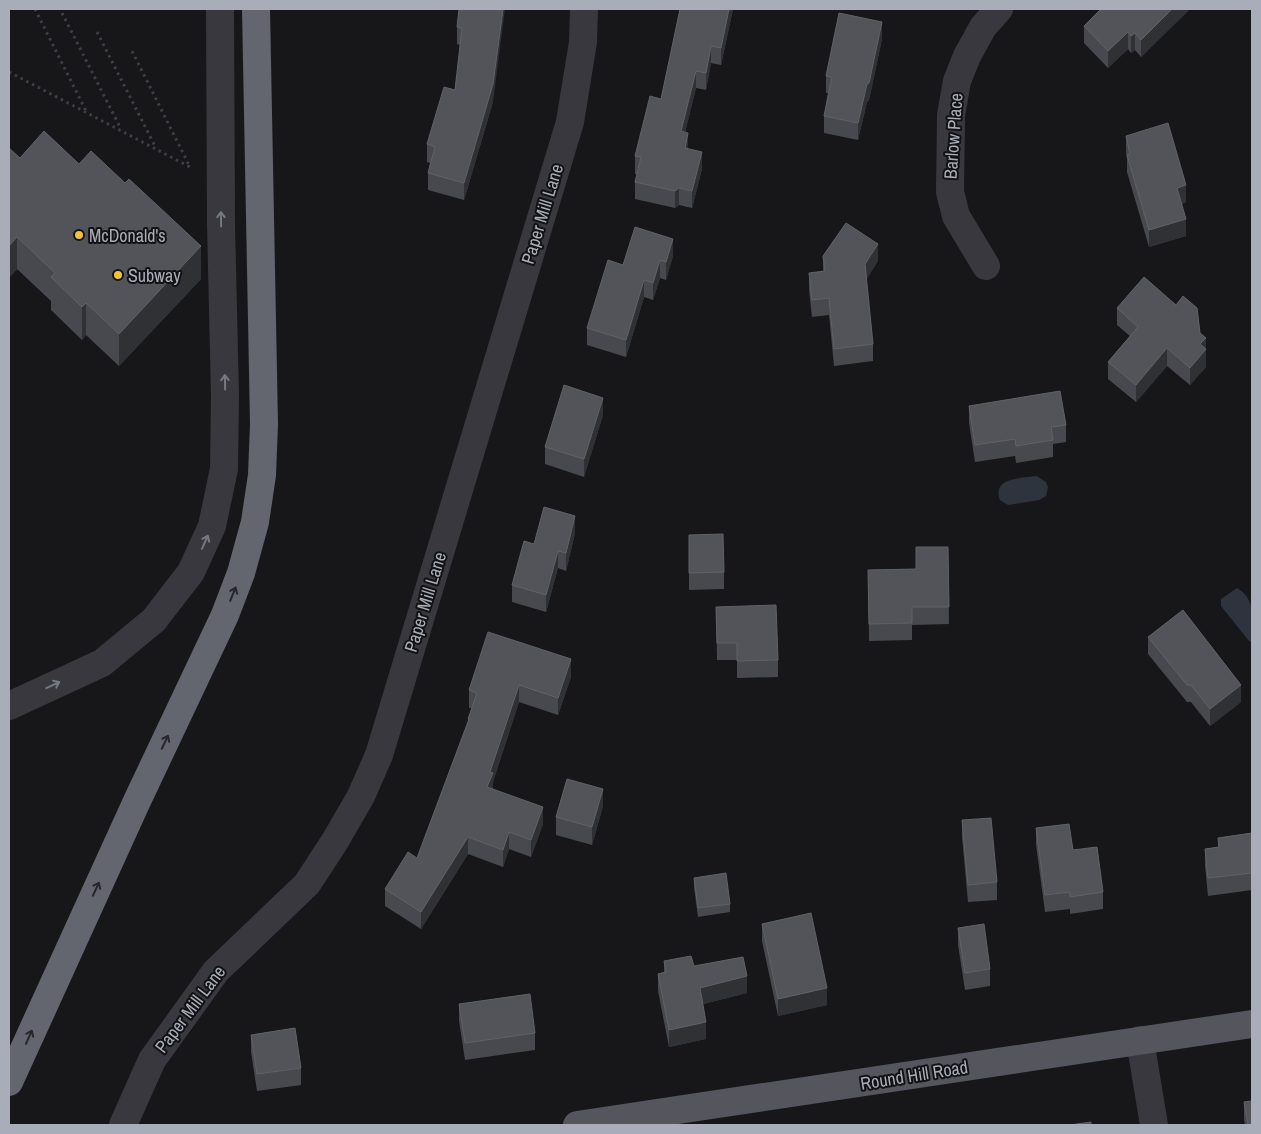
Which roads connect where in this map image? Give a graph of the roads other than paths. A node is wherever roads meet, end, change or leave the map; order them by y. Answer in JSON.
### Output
{"nodes":[{"id":1,"x":220,"y":9,"type":"edge"},
{"id":2,"x":256,"y":9,"type":"edge"},
{"id":3,"x":584,"y":9,"type":"edge"},
{"id":4,"x":999,"y":9,"type":"edge"},
{"id":5,"x":986,"y":266,"type":"dead end"},
{"id":6,"x":9,"y":706,"type":"edge"},
{"id":7,"x":1252,"y":1024,"type":"edge"},
{"id":8,"x":1140,"y":1040,"type":"junction"},
{"id":9,"x":9,"y":1082,"type":"edge"},
{"id":10,"x":124,"y":1125,"type":"edge"},
{"id":11,"x":577,"y":1125,"type":"edge"},
{"id":12,"x":1154,"y":1125,"type":"edge"}],
"edges":[{"from":6,"to":1,"type":"street","one_way":true},
{"from":9,"to":2,"type":"highway","one_way":true},
{"from":3,"to":10,"type":"street","name":"Paper Mill Lane"},
{"from":4,"to":5,"type":"street","name":"Barlow Place"},
{"from":7,"to":8,"type":"main road","name":"Round Hill Road"},
{"from":8,"to":11,"type":"main road","name":"Round Hill Road"},
{"from":8,"to":12,"type":"street"}]}
